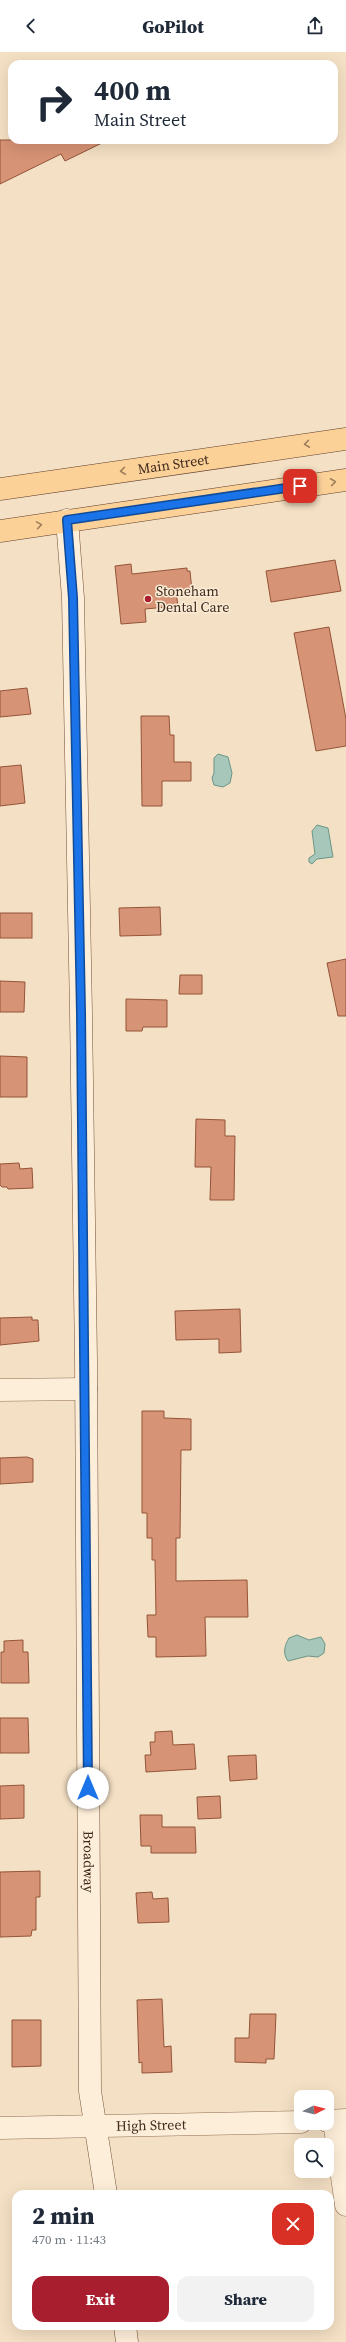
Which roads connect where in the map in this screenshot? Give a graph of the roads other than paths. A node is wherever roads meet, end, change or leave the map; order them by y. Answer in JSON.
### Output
{"nodes":[{"id":1,"x":346,"y":439,"type":"edge"},
{"id":2,"x":346,"y":480,"type":"edge"},
{"id":3,"x":0,"y":489,"type":"edge"},
{"id":4,"x":67,"y":520,"type":"junction"},
{"id":5,"x":0,"y":530,"type":"edge"},
{"id":6,"x":86,"y":1389,"type":"junction"},
{"id":7,"x":0,"y":1390,"type":"edge"},
{"id":8,"x":336,"y":2121,"type":"edge"},
{"id":9,"x":294,"y":2122,"type":"edge"},
{"id":10,"x":94,"y":2126,"type":"junction"},
{"id":11,"x":0,"y":2128,"type":"edge"},
{"id":12,"x":105,"y":2190,"type":"edge"},
{"id":13,"x":346,"y":2205,"type":"edge"},
{"id":14,"x":126,"y":2330,"type":"edge"},
{"id":15,"x":127,"y":2342,"type":"edge"}],
"edges":[{"from":1,"to":3,"type":"main road","name":"Main Street","one_way":true},
{"from":4,"to":2,"type":"main road","one_way":true},
{"from":5,"to":4,"type":"main road","one_way":true},
{"from":4,"to":6,"type":"main road","name":"Broadway"},
{"from":6,"to":7,"type":"main road"},
{"from":6,"to":10,"type":"main road","name":"Broadway"},
{"from":8,"to":13,"type":"main road"},
{"from":9,"to":10,"type":"main road","name":"High Street"},
{"from":10,"to":11,"type":"main road","name":"High Street"},
{"from":10,"to":12,"type":"main road","name":"Broadway"},
{"from":14,"to":15,"type":"main road"}]}
